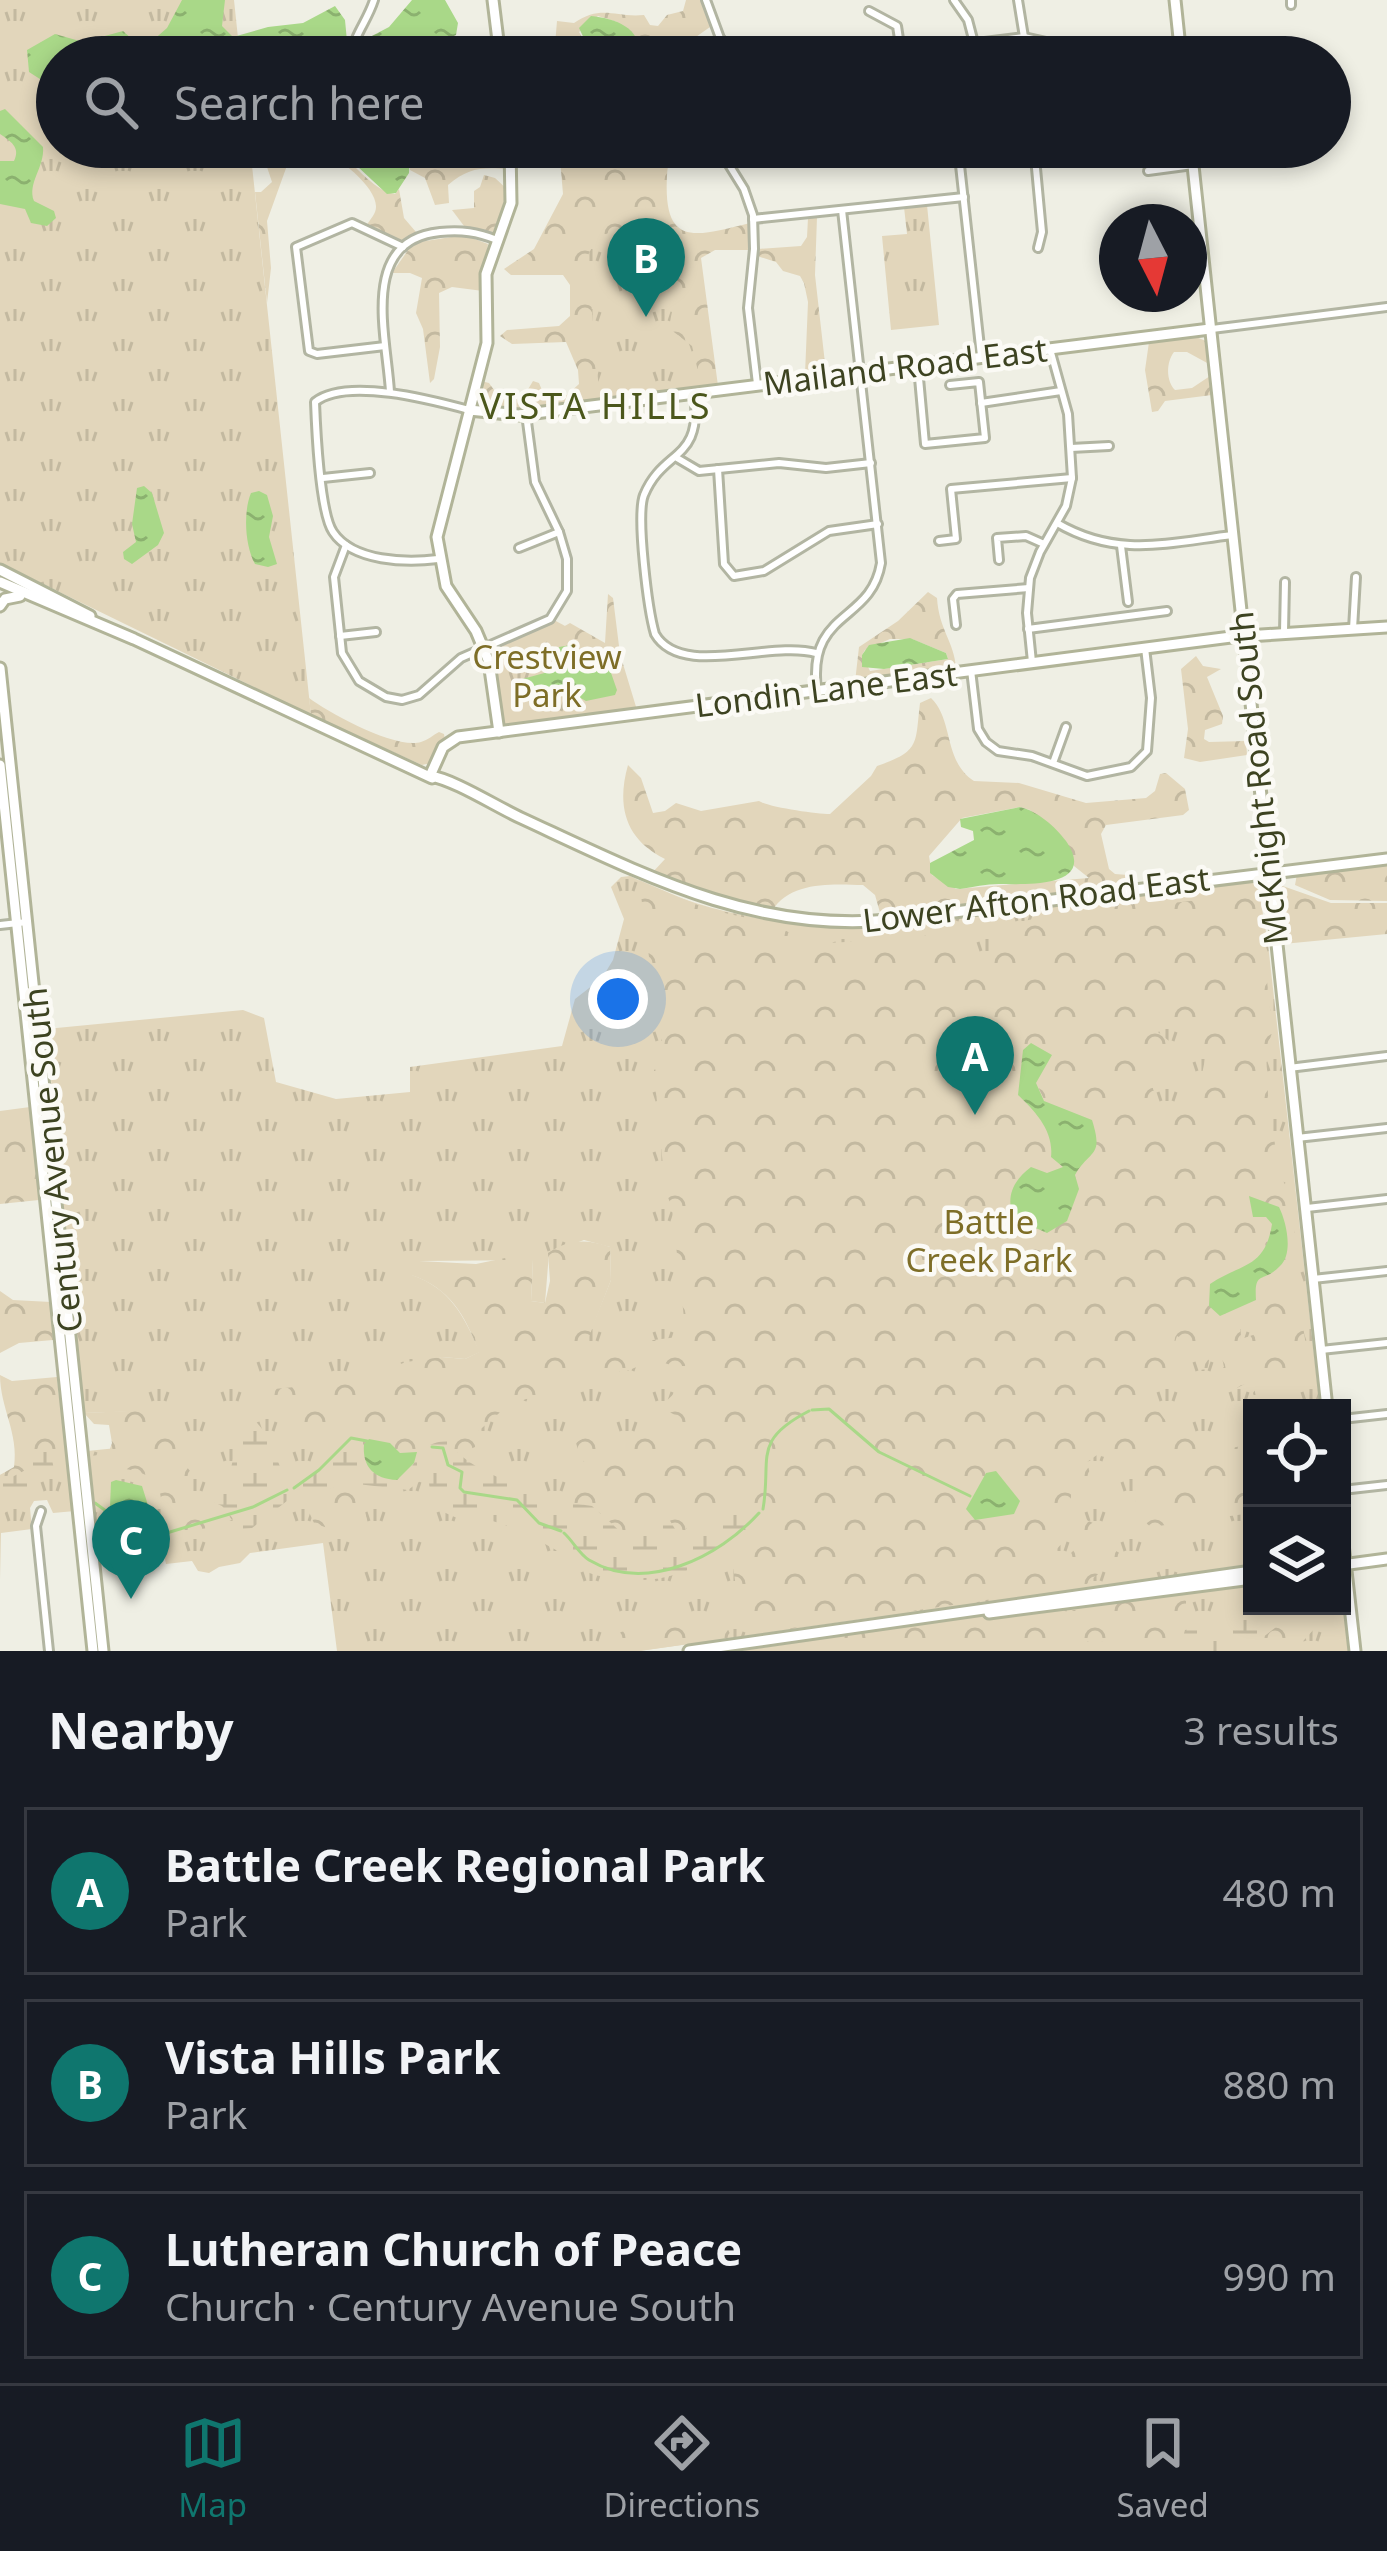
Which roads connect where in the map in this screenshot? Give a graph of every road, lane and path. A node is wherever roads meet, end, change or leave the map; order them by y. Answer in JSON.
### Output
{"nodes":[{"id":1,"x":374,"y":0,"type":"edge"},
{"id":2,"x":493,"y":0,"type":"edge"},
{"id":3,"x":706,"y":0,"type":"edge"},
{"id":4,"x":954,"y":0,"type":"edge"},
{"id":5,"x":972,"y":0,"type":"edge"},
{"id":6,"x":1018,"y":0,"type":"edge"},
{"id":7,"x":1175,"y":0,"type":"edge"},
{"id":8,"x":962,"y":8,"type":"junction"},
{"id":9,"x":869,"y":11,"type":"dead end"},
{"id":10,"x":355,"y":36,"type":"edge"},
{"id":11,"x":497,"y":36,"type":"edge"},
{"id":12,"x":718,"y":36,"type":"edge"},
{"id":13,"x":899,"y":36,"type":"edge"},
{"id":14,"x":972,"y":36,"type":"edge"},
{"id":15,"x":1024,"y":36,"type":"edge"},
{"id":16,"x":1179,"y":36,"type":"edge"},
{"id":17,"x":511,"y":168,"type":"edge"},
{"id":18,"x":731,"y":168,"type":"edge"},
{"id":19,"x":961,"y":168,"type":"edge"},
{"id":20,"x":1036,"y":168,"type":"edge"},
{"id":21,"x":1170,"y":168,"type":"edge"},
{"id":22,"x":1192,"y":168,"type":"edge"},
{"id":23,"x":1148,"y":171,"type":"dead end"},
{"id":24,"x":964,"y":197,"type":"junction"},
{"id":25,"x":842,"y":210,"type":"junction"},
{"id":26,"x":753,"y":219,"type":"junction"},
{"id":27,"x":497,"y":240,"type":"junction"},
{"id":28,"x":404,"y":247,"type":"junction"},
{"id":29,"x":1038,"y":248,"type":"dead end"},
{"id":30,"x":1387,"y":307,"type":"edge"},
{"id":31,"x":1210,"y":329,"type":"junction"},
{"id":32,"x":385,"y":346,"type":"junction"},
{"id":33,"x":1050,"y":347,"type":"junction"},
{"id":34,"x":981,"y":356,"type":"junction"},
{"id":35,"x":917,"y":364,"type":"junction"},
{"id":36,"x":859,"y":371,"type":"junction"},
{"id":37,"x":757,"y":385,"type":"junction"},
{"id":38,"x":950,"y":385,"type":"dead end"},
{"id":39,"x":1062,"y":390,"type":"junction"},
{"id":40,"x":390,"y":392,"type":"junction"},
{"id":41,"x":694,"y":392,"type":"junction"},
{"id":42,"x":981,"y":403,"type":"junction"},
{"id":43,"x":469,"y":410,"type":"junction"},
{"id":44,"x":526,"y":414,"type":"junction"},
{"id":45,"x":1109,"y":446,"type":"dead end"},
{"id":46,"x":1071,"y":448,"type":"junction"},
{"id":47,"x":677,"y":458,"type":"junction"},
{"id":48,"x":871,"y":463,"type":"junction"},
{"id":49,"x":718,"y":469,"type":"junction"},
{"id":50,"x":370,"y":473,"type":"dead end"},
{"id":51,"x":322,"y":478,"type":"junction"},
{"id":52,"x":1072,"y":478,"type":"junction"},
{"id":53,"x":1058,"y":523,"type":"junction"},
{"id":54,"x":878,"y":524,"type":"junction"},
{"id":55,"x":559,"y":532,"type":"junction"},
{"id":56,"x":1232,"y":535,"type":"junction"},
{"id":57,"x":939,"y":541,"type":"dead end"},
{"id":58,"x":1044,"y":544,"type":"junction"},
{"id":59,"x":346,"y":545,"type":"junction"},
{"id":60,"x":1121,"y":546,"type":"junction"},
{"id":61,"x":519,"y":548,"type":"dead end"},
{"id":62,"x":438,"y":559,"type":"junction"},
{"id":63,"x":999,"y":560,"type":"dead end"},
{"id":64,"x":0,"y":570,"type":"edge"},
{"id":65,"x":1356,"y":577,"type":"dead end"},
{"id":66,"x":0,"y":582,"type":"edge"},
{"id":67,"x":1285,"y":582,"type":"dead end"},
{"id":68,"x":1029,"y":588,"type":"junction"},
{"id":69,"x":28,"y":596,"type":"junction"},
{"id":70,"x":1128,"y":602,"type":"dead end"},
{"id":71,"x":0,"y":606,"type":"edge"},
{"id":72,"x":1167,"y":611,"type":"dead end"},
{"id":73,"x":956,"y":625,"type":"dead end"},
{"id":74,"x":1387,"y":627,"type":"edge"},
{"id":75,"x":110,"y":628,"type":"junction"},
{"id":76,"x":1028,"y":629,"type":"junction"},
{"id":77,"x":1353,"y":629,"type":"junction"},
{"id":78,"x":376,"y":632,"type":"dead end"},
{"id":79,"x":1284,"y":632,"type":"junction"},
{"id":80,"x":340,"y":636,"type":"junction"},
{"id":81,"x":1243,"y":636,"type":"junction"},
{"id":82,"x":484,"y":648,"type":"junction"},
{"id":83,"x":1145,"y":648,"type":"junction"},
{"id":84,"x":816,"y":653,"type":"junction"},
{"id":85,"x":1032,"y":662,"type":"junction"},
{"id":86,"x":0,"y":668,"type":"edge"},
{"id":87,"x":971,"y":670,"type":"junction"},
{"id":88,"x":817,"y":690,"type":"junction"},
{"id":89,"x":1066,"y":727,"type":"dead end"},
{"id":90,"x":499,"y":732,"type":"junction"},
{"id":91,"x":1052,"y":764,"type":"junction"},
{"id":92,"x":0,"y":765,"type":"edge"},
{"id":93,"x":430,"y":776,"type":"junction"},
{"id":94,"x":1387,"y":859,"type":"edge"},
{"id":95,"x":1267,"y":870,"type":"junction"},
{"id":96,"x":22,"y":923,"type":"junction"},
{"id":97,"x":0,"y":925,"type":"edge"},
{"id":98,"x":1387,"y":1056,"type":"edge"},
{"id":99,"x":1289,"y":1068,"type":"junction"},
{"id":100,"x":1387,"y":1128,"type":"edge"},
{"id":101,"x":1297,"y":1138,"type":"junction"},
{"id":102,"x":1387,"y":1199,"type":"edge"},
{"id":103,"x":1305,"y":1209,"type":"junction"},
{"id":104,"x":1387,"y":1271,"type":"edge"},
{"id":105,"x":1313,"y":1279,"type":"junction"},
{"id":106,"x":1387,"y":1342,"type":"edge"},
{"id":107,"x":1321,"y":1350,"type":"junction"},
{"id":108,"x":1327,"y":1399,"type":"edge"},
{"id":109,"x":1387,"y":1414,"type":"edge"},
{"id":110,"x":1351,"y":1418,"type":"edge"},
{"id":111,"x":1387,"y":1485,"type":"edge"},
{"id":112,"x":1351,"y":1489,"type":"edge"},
{"id":113,"x":41,"y":1510,"type":"dead end"},
{"id":114,"x":1387,"y":1559,"type":"edge"},
{"id":115,"x":1351,"y":1563,"type":"edge"},
{"id":116,"x":1243,"y":1576,"type":"edge"},
{"id":117,"x":1350,"y":1615,"type":"edge"},
{"id":118,"x":49,"y":1651,"type":"edge"},
{"id":119,"x":93,"y":1651,"type":"edge"},
{"id":120,"x":103,"y":1651,"type":"edge"},
{"id":121,"x":689,"y":1651,"type":"edge"},
{"id":122,"x":1355,"y":1651,"type":"edge"}],
"edges":[{"from":1,"to":10,"type":"street"},
{"from":2,"to":11,"type":"main road"},
{"from":3,"to":12,"type":"street"},
{"from":4,"to":8,"type":"street"},
{"from":5,"to":8,"type":"street"},
{"from":6,"to":15,"type":"street"},
{"from":7,"to":16,"type":"main road"},
{"from":8,"to":14,"type":"street"},
{"from":9,"to":13,"type":"street"},
{"from":17,"to":27,"type":"main road"},
{"from":18,"to":26,"type":"street"},
{"from":19,"to":24,"type":"street"},
{"from":20,"to":29,"type":"street"},
{"from":21,"to":23,"type":"street"},
{"from":22,"to":31,"type":"main road","name":"McKnight Road South"},
{"from":24,"to":25,"type":"street"},
{"from":24,"to":34,"type":"street"},
{"from":25,"to":26,"type":"street"},
{"from":25,"to":36,"type":"street"},
{"from":26,"to":37,"type":"street"},
{"from":27,"to":28,"type":"street"},
{"from":27,"to":43,"type":"main road"},
{"from":28,"to":32,"type":"street"},
{"from":28,"to":32,"type":"street"},
{"from":30,"to":31,"type":"street"},
{"from":31,"to":33,"type":"main road","name":"Mailand Road East"},
{"from":31,"to":56,"type":"main road","name":"McKnight Road South"},
{"from":32,"to":40,"type":"street"},
{"from":33,"to":34,"type":"main road","name":"Mailand Road East"},
{"from":33,"to":39,"type":"street"},
{"from":34,"to":35,"type":"main road","name":"Mailand Road East"},
{"from":35,"to":36,"type":"main road","name":"Mailand Road East"},
{"from":35,"to":42,"type":"street"},
{"from":36,"to":37,"type":"main road","name":"Mailand Road East"},
{"from":36,"to":48,"type":"street"},
{"from":37,"to":41,"type":"main road","name":"Mailand Road East"},
{"from":38,"to":42,"type":"street"},
{"from":39,"to":42,"type":"street"},
{"from":39,"to":46,"type":"street"},
{"from":40,"to":43,"type":"street","name":"Mailand Road East"},
{"from":40,"to":51,"type":"street","name":"Mailand Road East"},
{"from":41,"to":44,"type":"main road","name":"Mailand Road East"},
{"from":41,"to":47,"type":"street"},
{"from":43,"to":44,"type":"main road","name":"Mailand Road East"},
{"from":43,"to":62,"type":"main road"},
{"from":44,"to":55,"type":"street"},
{"from":45,"to":46,"type":"street"},
{"from":46,"to":52,"type":"street"},
{"from":47,"to":49,"type":"street"},
{"from":47,"to":84,"type":"street"},
{"from":48,"to":49,"type":"street"},
{"from":48,"to":54,"type":"street"},
{"from":49,"to":54,"type":"street"},
{"from":50,"to":51,"type":"street"},
{"from":51,"to":59,"type":"street"},
{"from":52,"to":53,"type":"street"},
{"from":52,"to":57,"type":"street"},
{"from":53,"to":58,"type":"street"},
{"from":53,"to":60,"type":"street"},
{"from":54,"to":84,"type":"street"},
{"from":55,"to":61,"type":"street"},
{"from":55,"to":82,"type":"street"},
{"from":56,"to":60,"type":"street"},
{"from":56,"to":81,"type":"main road","name":"McKnight Road South"},
{"from":58,"to":63,"type":"street"},
{"from":58,"to":68,"type":"street"},
{"from":59,"to":62,"type":"street"},
{"from":59,"to":80,"type":"street"},
{"from":60,"to":70,"type":"street"},
{"from":62,"to":82,"type":"main road"},
{"from":64,"to":75,"type":"main road","name":"Lower Afton Road East"},
{"from":65,"to":77,"type":"street"},
{"from":66,"to":69,"type":"main road","name":"Lower Afton Road East"},
{"from":67,"to":79,"type":"street"},
{"from":68,"to":73,"type":"street"},
{"from":68,"to":76,"type":"street"},
{"from":69,"to":71,"type":"main road"},
{"from":69,"to":75,"type":"main road","name":"Lower Afton Road East"},
{"from":72,"to":76,"type":"street"},
{"from":74,"to":77,"type":"main road","name":"Londin Lane East"},
{"from":75,"to":93,"type":"main road","name":"Lower Afton Road East"},
{"from":76,"to":85,"type":"street"},
{"from":77,"to":79,"type":"main road","name":"Londin Lane East"},
{"from":78,"to":80,"type":"street"},
{"from":79,"to":81,"type":"main road","name":"Londin Lane East"},
{"from":80,"to":82,"type":"street"},
{"from":81,"to":83,"type":"main road","name":"Londin Lane East"},
{"from":81,"to":95,"type":"main road","name":"McKnight Road South"},
{"from":82,"to":90,"type":"main road"},
{"from":83,"to":85,"type":"main road","name":"Londin Lane East"},
{"from":83,"to":91,"type":"street"},
{"from":84,"to":88,"type":"street"},
{"from":85,"to":87,"type":"main road","name":"Londin Lane East"},
{"from":86,"to":96,"type":"main road","name":"Century Avenue South"},
{"from":87,"to":88,"type":"main road","name":"Londin Lane East"},
{"from":87,"to":91,"type":"street"},
{"from":88,"to":90,"type":"main road","name":"Londin Lane East"},
{"from":89,"to":91,"type":"street"},
{"from":90,"to":93,"type":"main road","name":"Londin Lane East"},
{"from":92,"to":96,"type":"main road","name":"Century Avenue South"},
{"from":93,"to":95,"type":"main road","name":"Lower Afton Road East"},
{"from":94,"to":95,"type":"main road","name":"Lower Afton Road East"},
{"from":95,"to":99,"type":"main road","name":"McKnight Road South"},
{"from":96,"to":97,"type":"street"},
{"from":96,"to":119,"type":"main road","name":"Century Avenue South"},
{"from":96,"to":120,"type":"main road","name":"Century Avenue South"},
{"from":98,"to":99,"type":"street"},
{"from":99,"to":101,"type":"main road","name":"McKnight Road South"},
{"from":100,"to":101,"type":"street"},
{"from":101,"to":103,"type":"main road","name":"McKnight Road South"},
{"from":102,"to":103,"type":"street"},
{"from":103,"to":105,"type":"main road","name":"McKnight Road South"},
{"from":104,"to":105,"type":"street"},
{"from":105,"to":107,"type":"main road","name":"McKnight Road South"},
{"from":106,"to":107,"type":"street"},
{"from":107,"to":108,"type":"main road","name":"McKnight Road South"},
{"from":109,"to":110,"type":"street"},
{"from":111,"to":112,"type":"street"},
{"from":113,"to":118,"type":"street"},
{"from":114,"to":115,"type":"main road"},
{"from":116,"to":121,"type":"main road"},
{"from":117,"to":122,"type":"main road"}]}
